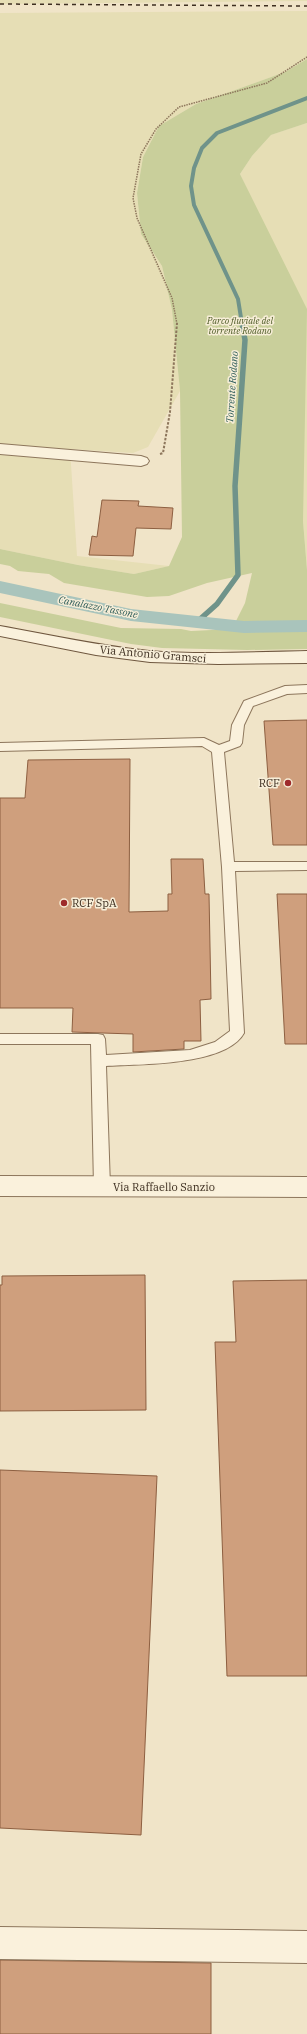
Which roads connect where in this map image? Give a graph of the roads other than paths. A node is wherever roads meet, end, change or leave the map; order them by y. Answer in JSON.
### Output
{"nodes":[{"id":1,"x":0,"y":449,"type":"edge"},
{"id":2,"x":141,"y":461,"type":"road end"},
{"id":3,"x":0,"y":631,"type":"edge"},
{"id":4,"x":307,"y":657,"type":"edge"},
{"id":5,"x":307,"y":689,"type":"edge"},
{"id":6,"x":0,"y":748,"type":"edge"},
{"id":7,"x":218,"y":750,"type":"junction"},
{"id":8,"x":307,"y":866,"type":"edge"},
{"id":9,"x":228,"y":867,"type":"junction"},
{"id":10,"x":0,"y":1039,"type":"edge"},
{"id":11,"x":98,"y":1061,"type":"junction"},
{"id":12,"x":7,"y":1187,"type":"edge"},
{"id":13,"x":102,"y":1187,"type":"junction"},
{"id":14,"x":307,"y":1187,"type":"edge"},
{"id":15,"x":0,"y":1943,"type":"edge"},
{"id":16,"x":307,"y":1947,"type":"edge"}],
"edges":[{"from":1,"to":2,"type":"street"},
{"from":3,"to":4,"type":"street","name":"Via Antonio Gramsci"},
{"from":5,"to":7,"type":"lane"},
{"from":6,"to":7,"type":"lane"},
{"from":7,"to":9,"type":"lane"},
{"from":8,"to":9,"type":"lane"},
{"from":9,"to":11,"type":"lane"},
{"from":10,"to":11,"type":"lane"},
{"from":11,"to":13,"type":"lane"},
{"from":12,"to":13,"type":"street","name":"Via Raffaello Sanzio"},
{"from":13,"to":14,"type":"street","name":"Via Raffaello Sanzio"},
{"from":15,"to":16,"type":"street"}]}
